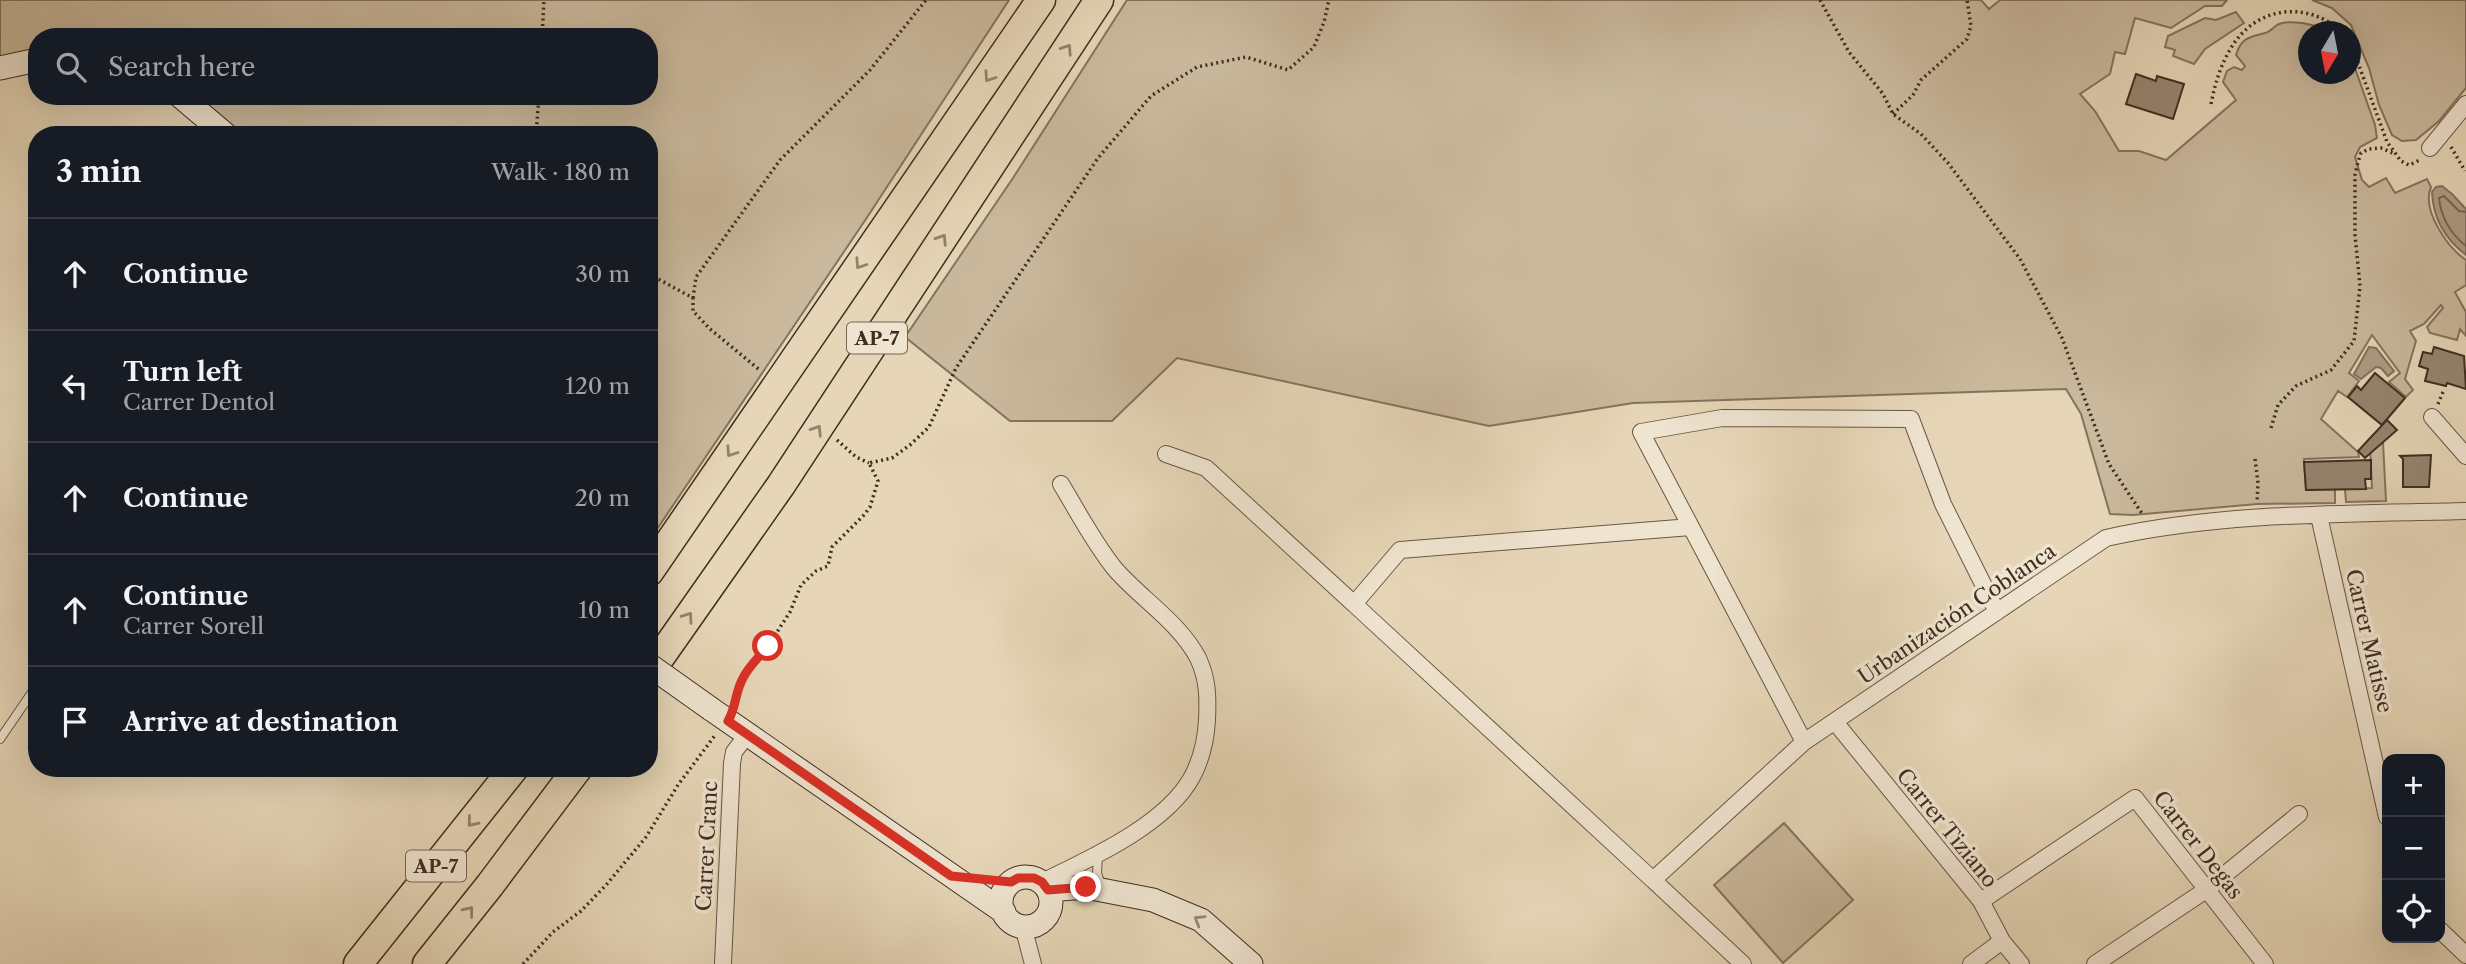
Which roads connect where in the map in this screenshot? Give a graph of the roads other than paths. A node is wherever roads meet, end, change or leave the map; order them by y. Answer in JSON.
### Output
{"nodes":[{"id":1,"x":1041,"y":0,"type":"edge"},
{"id":2,"x":1099,"y":0,"type":"edge"},
{"id":3,"x":28,"y":62,"type":"edge"},
{"id":4,"x":0,"y":68,"type":"edge"},
{"id":5,"x":2466,"y":104,"type":"edge"},
{"id":6,"x":191,"y":105,"type":"edge"},
{"id":7,"x":215,"y":126,"type":"edge"},
{"id":8,"x":2430,"y":148,"type":"road end"},
{"id":9,"x":2432,"y":417,"type":"dead end"},
{"id":10,"x":1166,"y":454,"type":"dead end"},
{"id":11,"x":2466,"y":456,"type":"edge"},
{"id":12,"x":1061,"y":484,"type":"dead end"},
{"id":13,"x":2466,"y":511,"type":"edge"},
{"id":14,"x":2319,"y":516,"type":"junction"},
{"id":15,"x":1691,"y":527,"type":"junction"},
{"id":16,"x":658,"y":559,"type":"edge"},
{"id":17,"x":1354,"y":604,"type":"junction"},
{"id":18,"x":1997,"y":612,"type":"junction"},
{"id":19,"x":658,"y":660,"type":"edge"},
{"id":20,"x":658,"y":671,"type":"edge"},
{"id":21,"x":28,"y":698,"type":"edge"},
{"id":22,"x":1835,"y":722,"type":"junction"},
{"id":23,"x":747,"y":735,"type":"junction"},
{"id":24,"x":0,"y":739,"type":"edge"},
{"id":25,"x":1804,"y":742,"type":"junction"},
{"id":26,"x":507,"y":777,"type":"edge"},
{"id":27,"x":571,"y":777,"type":"edge"},
{"id":28,"x":2382,"y":795,"type":"edge"},
{"id":29,"x":2299,"y":814,"type":"dead end"},
{"id":30,"x":1098,"y":854,"type":"junction"},
{"id":31,"x":951,"y":876,"type":"junction"},
{"id":32,"x":1653,"y":880,"type":"junction"},
{"id":33,"x":1011,"y":882,"type":"junction"},
{"id":34,"x":1045,"y":886,"type":"junction"},
{"id":35,"x":1104,"y":890,"type":"junction"},
{"id":36,"x":2206,"y":890,"type":"junction"},
{"id":37,"x":1981,"y":901,"type":"junction"},
{"id":38,"x":1003,"y":912,"type":"junction"},
{"id":39,"x":1023,"y":926,"type":"junction"},
{"id":40,"x":2445,"y":935,"type":"edge"},
{"id":41,"x":2002,"y":941,"type":"junction"},
{"id":42,"x":2466,"y":955,"type":"edge"},
{"id":43,"x":358,"y":964,"type":"edge"},
{"id":44,"x":427,"y":964,"type":"edge"},
{"id":45,"x":723,"y":964,"type":"edge"},
{"id":46,"x":1033,"y":964,"type":"edge"},
{"id":47,"x":1251,"y":964,"type":"edge"},
{"id":48,"x":1743,"y":964,"type":"edge"},
{"id":49,"x":1971,"y":964,"type":"edge"},
{"id":50,"x":2021,"y":964,"type":"edge"},
{"id":51,"x":2095,"y":964,"type":"edge"},
{"id":52,"x":2264,"y":964,"type":"edge"}],
"edges":[{"from":1,"to":16,"type":"highway","number":"AP-7","one_way":true},
{"from":19,"to":2,"type":"highway","number":"AP-7","one_way":true},
{"from":3,"to":4,"type":"street"},
{"from":5,"to":8,"type":"street"},
{"from":6,"to":7,"type":"street"},
{"from":9,"to":11,"type":"street"},
{"from":10,"to":17,"type":"street"},
{"from":12,"to":30,"type":"street"},
{"from":13,"to":14,"type":"street","name":"Urbanización Coblanca"},
{"from":14,"to":18,"type":"street","name":"Urbanización Coblanca"},
{"from":14,"to":28,"type":"street","name":"Carrer Matisse"},
{"from":15,"to":17,"type":"street"},
{"from":15,"to":18,"type":"street"},
{"from":15,"to":25,"type":"street"},
{"from":17,"to":32,"type":"street"},
{"from":18,"to":22,"type":"street","name":"Urbanización Coblanca"},
{"from":20,"to":23,"type":"street","bridge":true},
{"from":21,"to":24,"type":"lane"},
{"from":22,"to":25,"type":"street","name":"Urbanización Coblanca"},
{"from":22,"to":37,"type":"street","name":"Carrer Tiziano"},
{"from":23,"to":31,"type":"street"},
{"from":23,"to":45,"type":"street","name":"Carrer Cranc"},
{"from":25,"to":32,"type":"street","name":"Urbanización Coblanca"},
{"from":26,"to":43,"type":"highway","number":"AP-7","one_way":true},
{"from":44,"to":27,"type":"highway","number":"AP-7","one_way":true},
{"from":29,"to":36,"type":"street"},
{"from":30,"to":34,"type":"street"},
{"from":30,"to":35,"type":"lane"},
{"from":31,"to":33,"type":"street"},
{"from":31,"to":38,"type":"street"},
{"from":32,"to":48,"type":"street"},
{"from":33,"to":34,"type":"street"},
{"from":33,"to":38,"type":"street"},
{"from":34,"to":35,"type":"street"},
{"from":34,"to":39,"type":"street"},
{"from":47,"to":35,"type":"street","one_way":true},
{"from":36,"to":37,"type":"street","name":"Carrer Degas"},
{"from":36,"to":51,"type":"street"},
{"from":36,"to":52,"type":"street","name":"Carrer Degas"},
{"from":37,"to":41,"type":"street","name":"Carrer Tiziano"},
{"from":38,"to":39,"type":"street"},
{"from":39,"to":46,"type":"street"},
{"from":40,"to":42,"type":"street"},
{"from":41,"to":49,"type":"street"},
{"from":41,"to":50,"type":"street","name":"Carrer Tiziano"}]}
